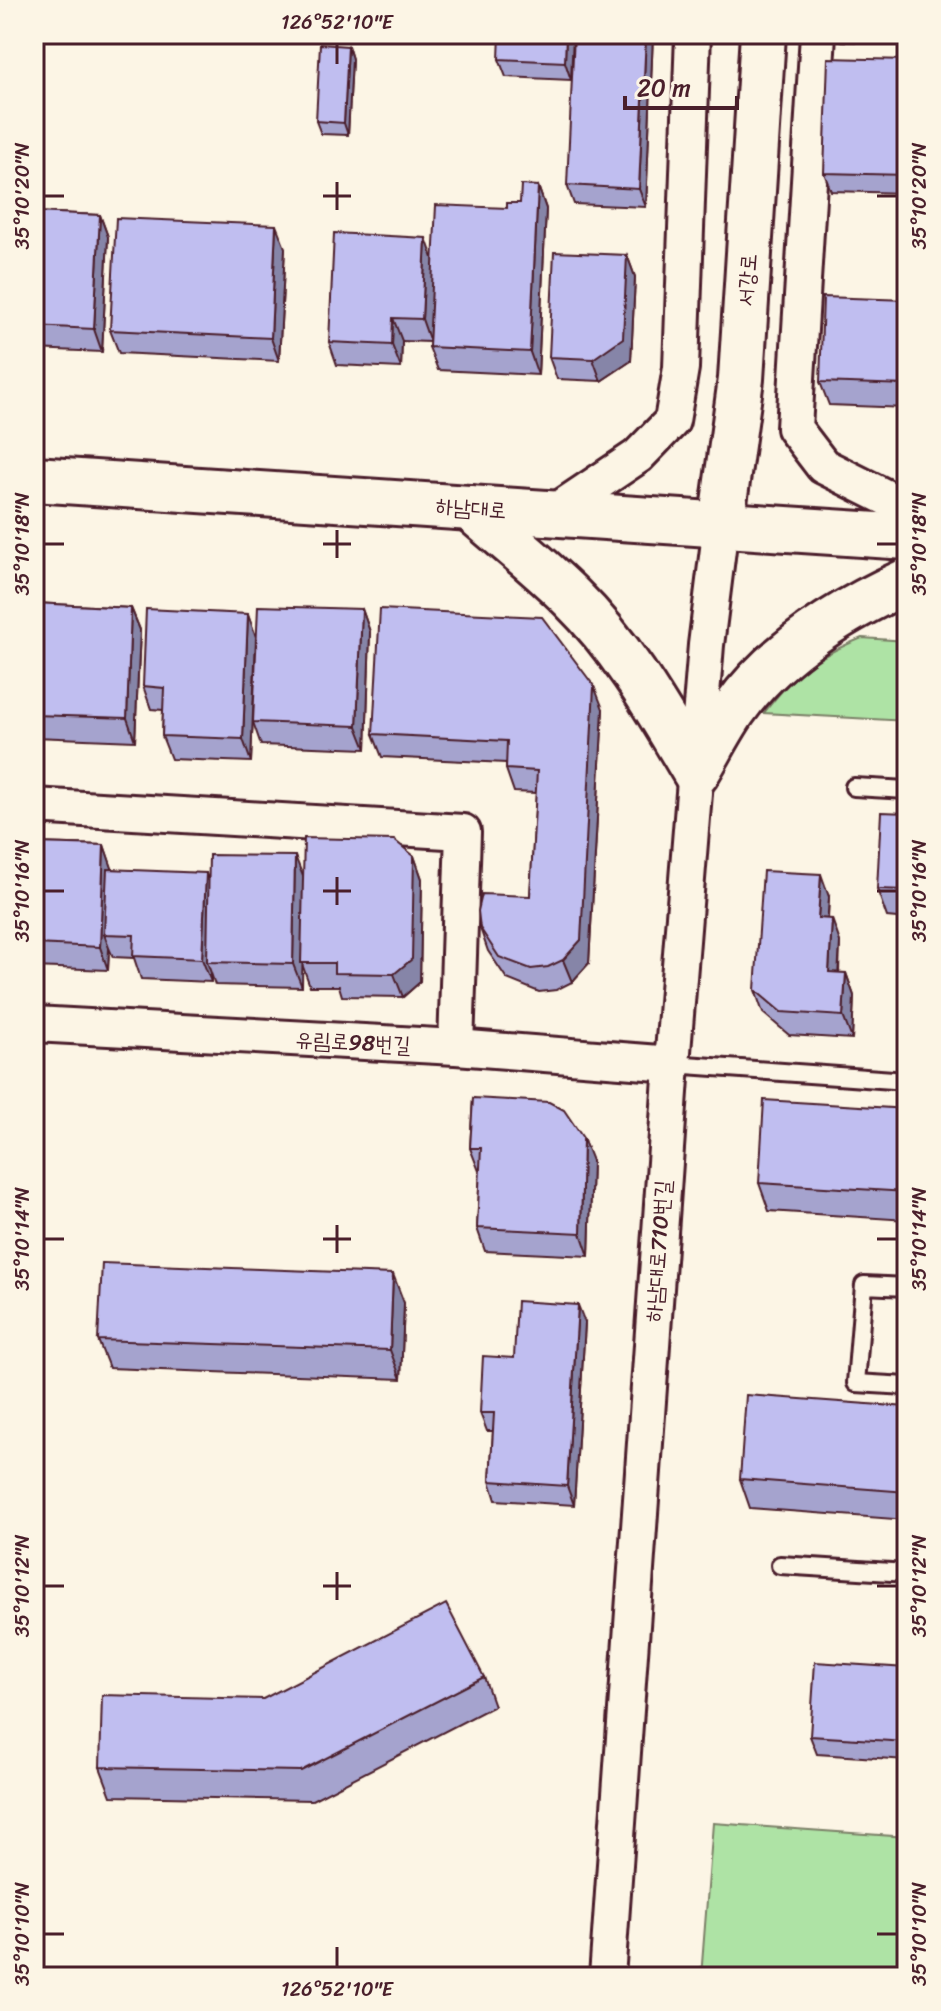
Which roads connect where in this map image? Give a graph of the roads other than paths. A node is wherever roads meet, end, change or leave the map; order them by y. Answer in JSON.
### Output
{"nodes":[{"id":1,"x":693,"y":34,"type":"edge"},
{"id":2,"x":763,"y":34,"type":"edge"},
{"id":3,"x":818,"y":34,"type":"edge"},
{"id":4,"x":34,"y":479,"type":"edge"},
{"id":5,"x":470,"y":508,"type":"junction"},
{"id":6,"x":907,"y":508,"type":"edge"},
{"id":7,"x":553,"y":513,"type":"junction"},
{"id":8,"x":721,"y":525,"type":"junction"},
{"id":9,"x":907,"y":537,"type":"edge"},
{"id":10,"x":907,"y":581,"type":"edge"},
{"id":11,"x":696,"y":774,"type":"junction"},
{"id":12,"x":854,"y":787,"type":"dead end"},
{"id":13,"x":907,"y":790,"type":"edge"},
{"id":14,"x":34,"y":806,"type":"edge"},
{"id":15,"x":34,"y":1024,"type":"edge"},
{"id":16,"x":456,"y":1047,"type":"junction"},
{"id":17,"x":672,"y":1064,"type":"junction"},
{"id":18,"x":907,"y":1081,"type":"edge"},
{"id":19,"x":907,"y":1287,"type":"edge"},
{"id":20,"x":907,"y":1386,"type":"edge"},
{"id":21,"x":780,"y":1565,"type":"dead end"},
{"id":22,"x":907,"y":1573,"type":"edge"},
{"id":23,"x":607,"y":1977,"type":"edge"}],
"edges":[{"from":1,"to":7,"type":"street"},
{"from":2,"to":8,"type":"main road","name":"서강로"},
{"from":3,"to":6,"type":"street"},
{"from":4,"to":5,"type":"main road","name":"하남대로"},
{"from":5,"to":7,"type":"main road","name":"하남대로"},
{"from":5,"to":11,"type":"main road"},
{"from":7,"to":8,"type":"main road","name":"하남대로"},
{"from":8,"to":9,"type":"main road","name":"하남대로"},
{"from":8,"to":11,"type":"street","name":"하남대로710번길"},
{"from":10,"to":11,"type":"main road"},
{"from":11,"to":17,"type":"street","name":"하남대로710번길"},
{"from":12,"to":13,"type":"lane"},
{"from":14,"to":16,"type":"street"},
{"from":15,"to":16,"type":"street","name":"유림로98번길"},
{"from":16,"to":17,"type":"street","name":"유림로98번길"},
{"from":17,"to":18,"type":"lane"},
{"from":17,"to":23,"type":"street","name":"하남대로710번길"},
{"from":19,"to":20,"type":"lane"},
{"from":21,"to":22,"type":"lane"}]}
